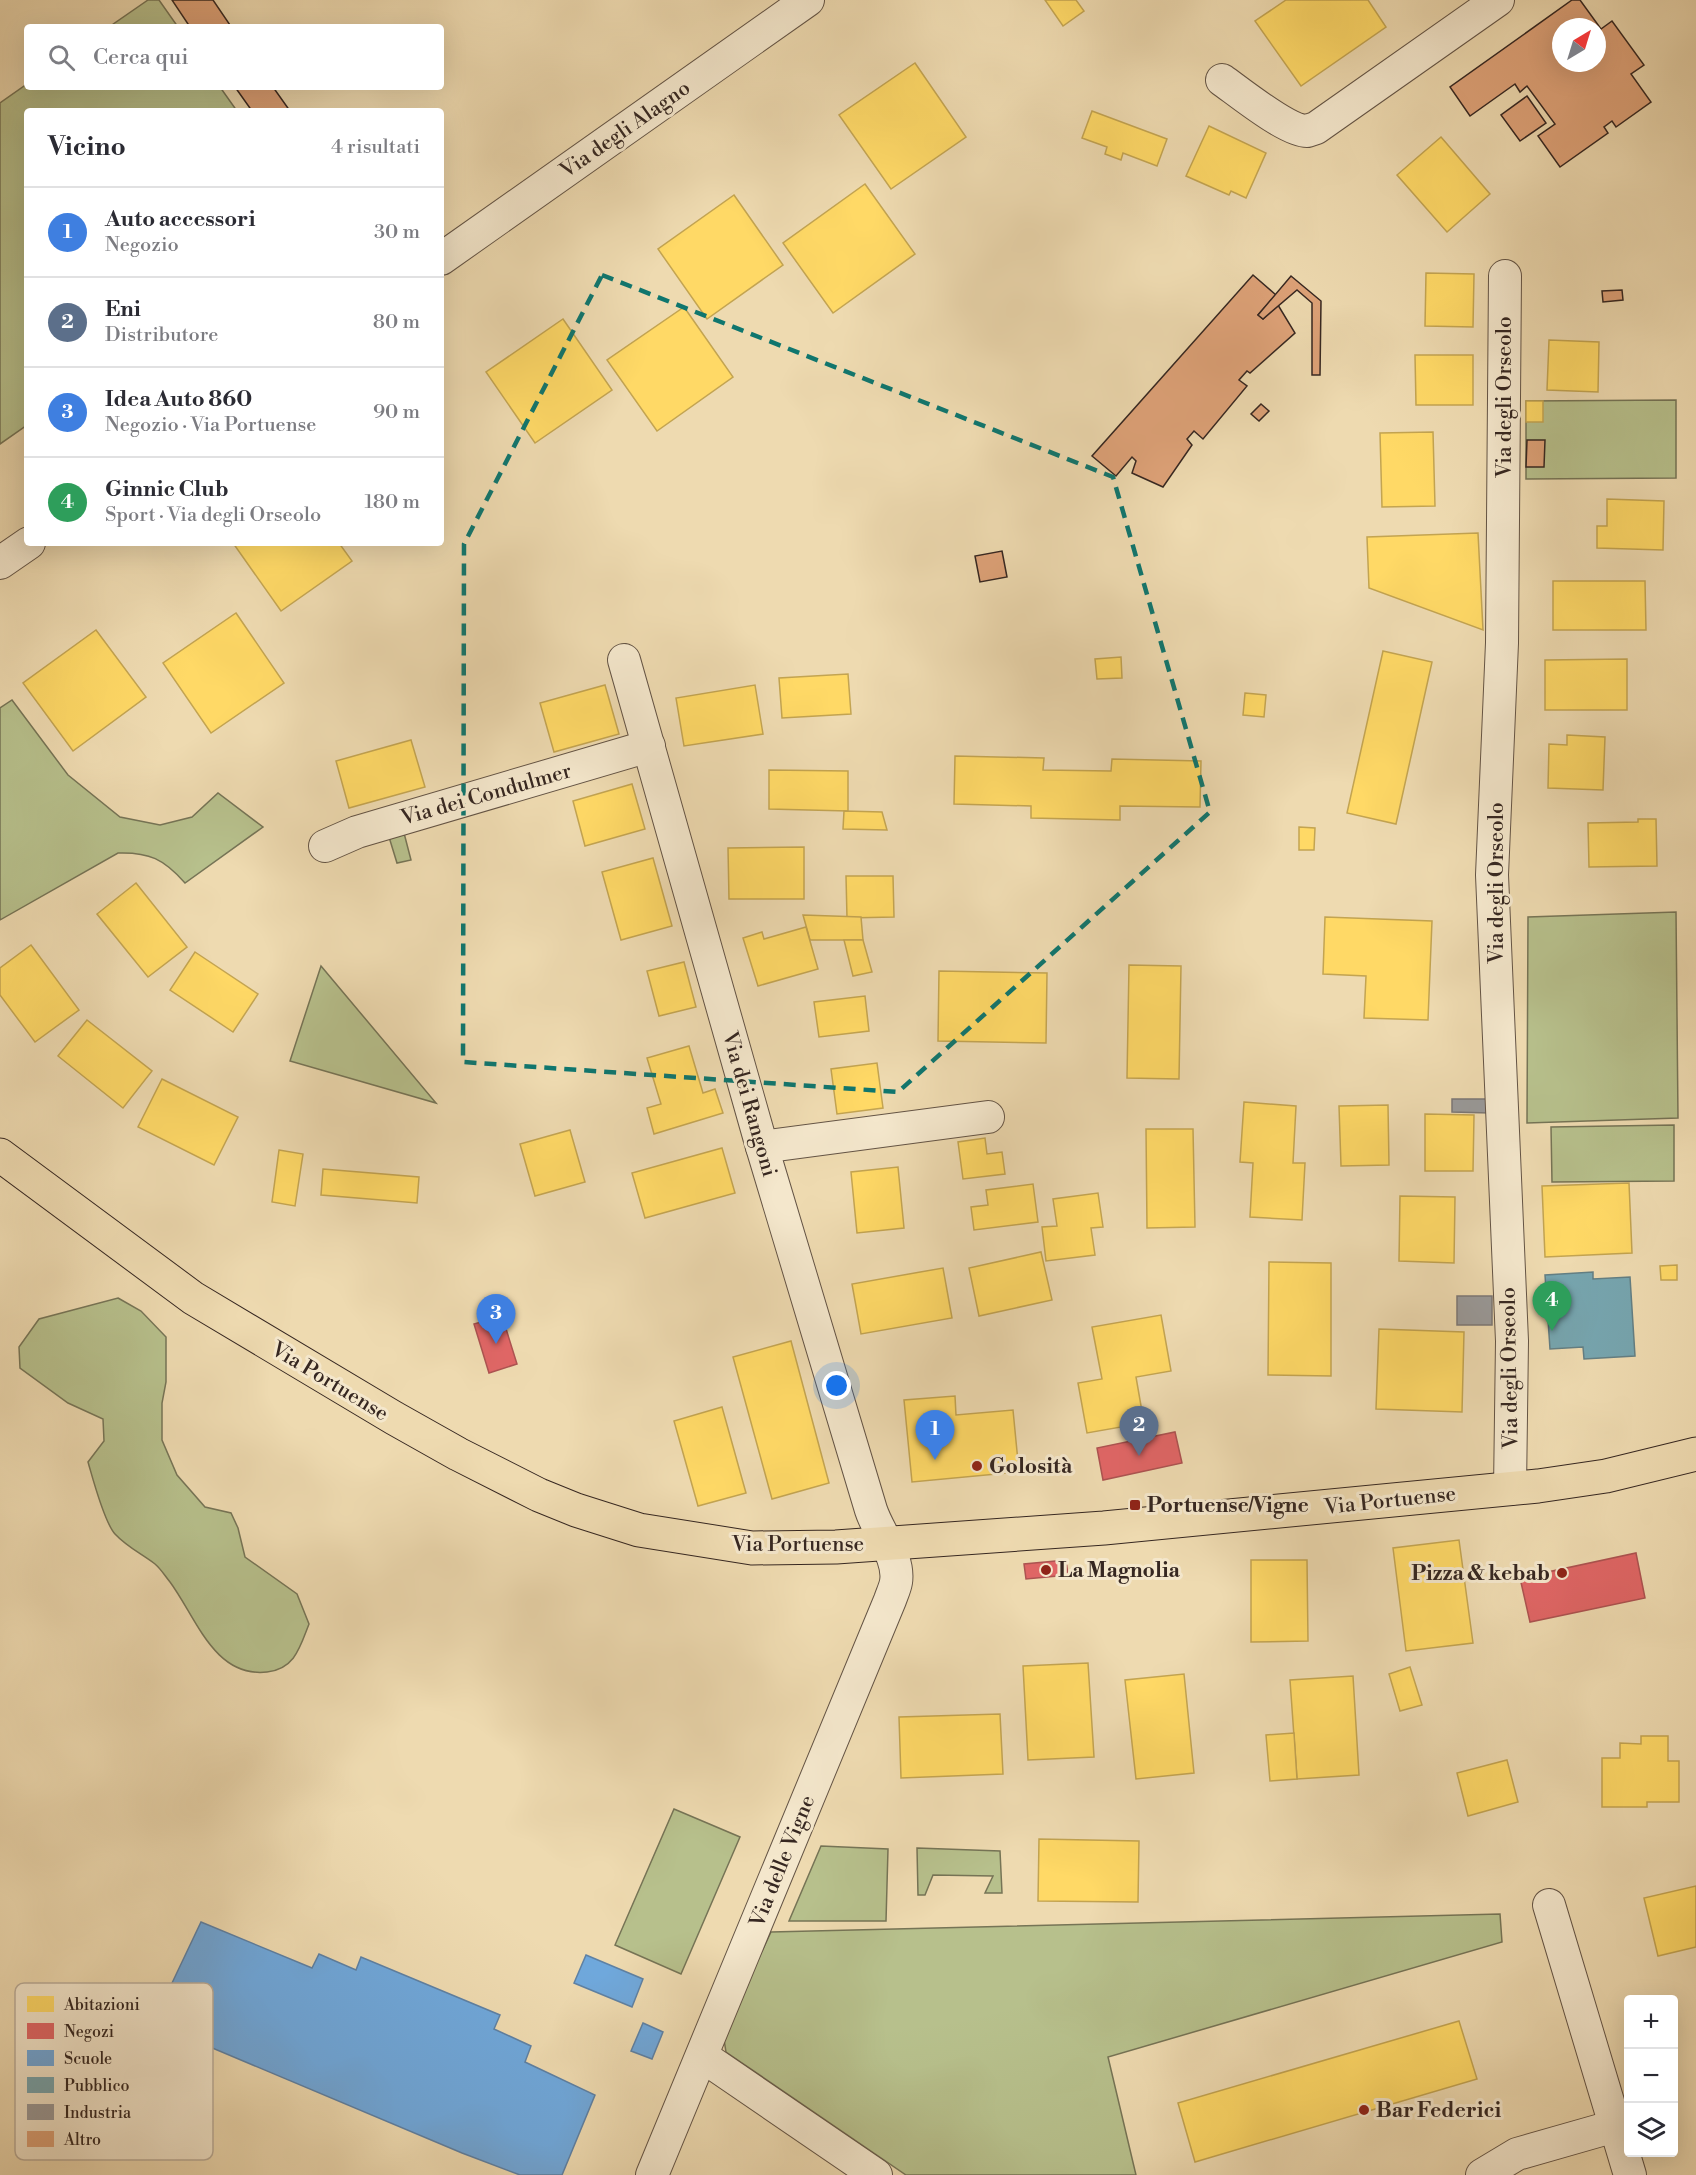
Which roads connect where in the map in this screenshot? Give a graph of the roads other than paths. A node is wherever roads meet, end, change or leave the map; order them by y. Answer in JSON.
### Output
{"nodes":[{"id":1,"x":808,"y":0,"type":"edge"},
{"id":2,"x":1498,"y":0,"type":"edge"},
{"id":3,"x":1222,"y":80,"type":"dead end"},
{"id":4,"x":444,"y":257,"type":"edge"},
{"id":5,"x":1505,"y":276,"type":"dead end"},
{"id":6,"x":25,"y":546,"type":"edge"},
{"id":7,"x":0,"y":563,"type":"edge"},
{"id":8,"x":624,"y":660,"type":"dead end"},
{"id":9,"x":649,"y":746,"type":"junction"},
{"id":10,"x":325,"y":846,"type":"dead end"},
{"id":11,"x":988,"y":1117,"type":"dead end"},
{"id":12,"x":762,"y":1147,"type":"junction"},
{"id":13,"x":0,"y":1155,"type":"edge"},
{"id":14,"x":1696,"y":1454,"type":"edge"},
{"id":15,"x":1510,"y":1489,"type":"junction"},
{"id":16,"x":887,"y":1544,"type":"junction"},
{"id":17,"x":1549,"y":1905,"type":"dead end"},
{"id":18,"x":702,"y":2056,"type":"junction"},
{"id":19,"x":1615,"y":2126,"type":"junction"},
{"id":20,"x":652,"y":2175,"type":"edge"},
{"id":21,"x":876,"y":2175,"type":"edge"},
{"id":22,"x":1482,"y":2175,"type":"edge"},
{"id":23,"x":1630,"y":2175,"type":"edge"}],
"edges":[{"from":1,"to":4,"type":"street","name":"Via degli Alagno"},
{"from":2,"to":3,"type":"street"},
{"from":5,"to":15,"type":"street","name":"Via degli Orseolo"},
{"from":6,"to":7,"type":"street"},
{"from":8,"to":9,"type":"street","name":"Via dei Rangoni"},
{"from":9,"to":10,"type":"street","name":"Via dei Condulmer"},
{"from":9,"to":12,"type":"street","name":"Via dei Rangoni"},
{"from":11,"to":12,"type":"street"},
{"from":12,"to":16,"type":"street","name":"Via dei Rangoni"},
{"from":13,"to":16,"type":"main road","name":"Via Portuense"},
{"from":14,"to":15,"type":"main road","name":"Via Portuense"},
{"from":15,"to":16,"type":"main road","name":"Via Portuense"},
{"from":16,"to":18,"type":"street","name":"Via delle Vigne"},
{"from":17,"to":19,"type":"street"},
{"from":18,"to":20,"type":"street","name":"Via delle Vigne"},
{"from":18,"to":21,"type":"street"},
{"from":19,"to":22,"type":"street"},
{"from":19,"to":23,"type":"street"}]}
